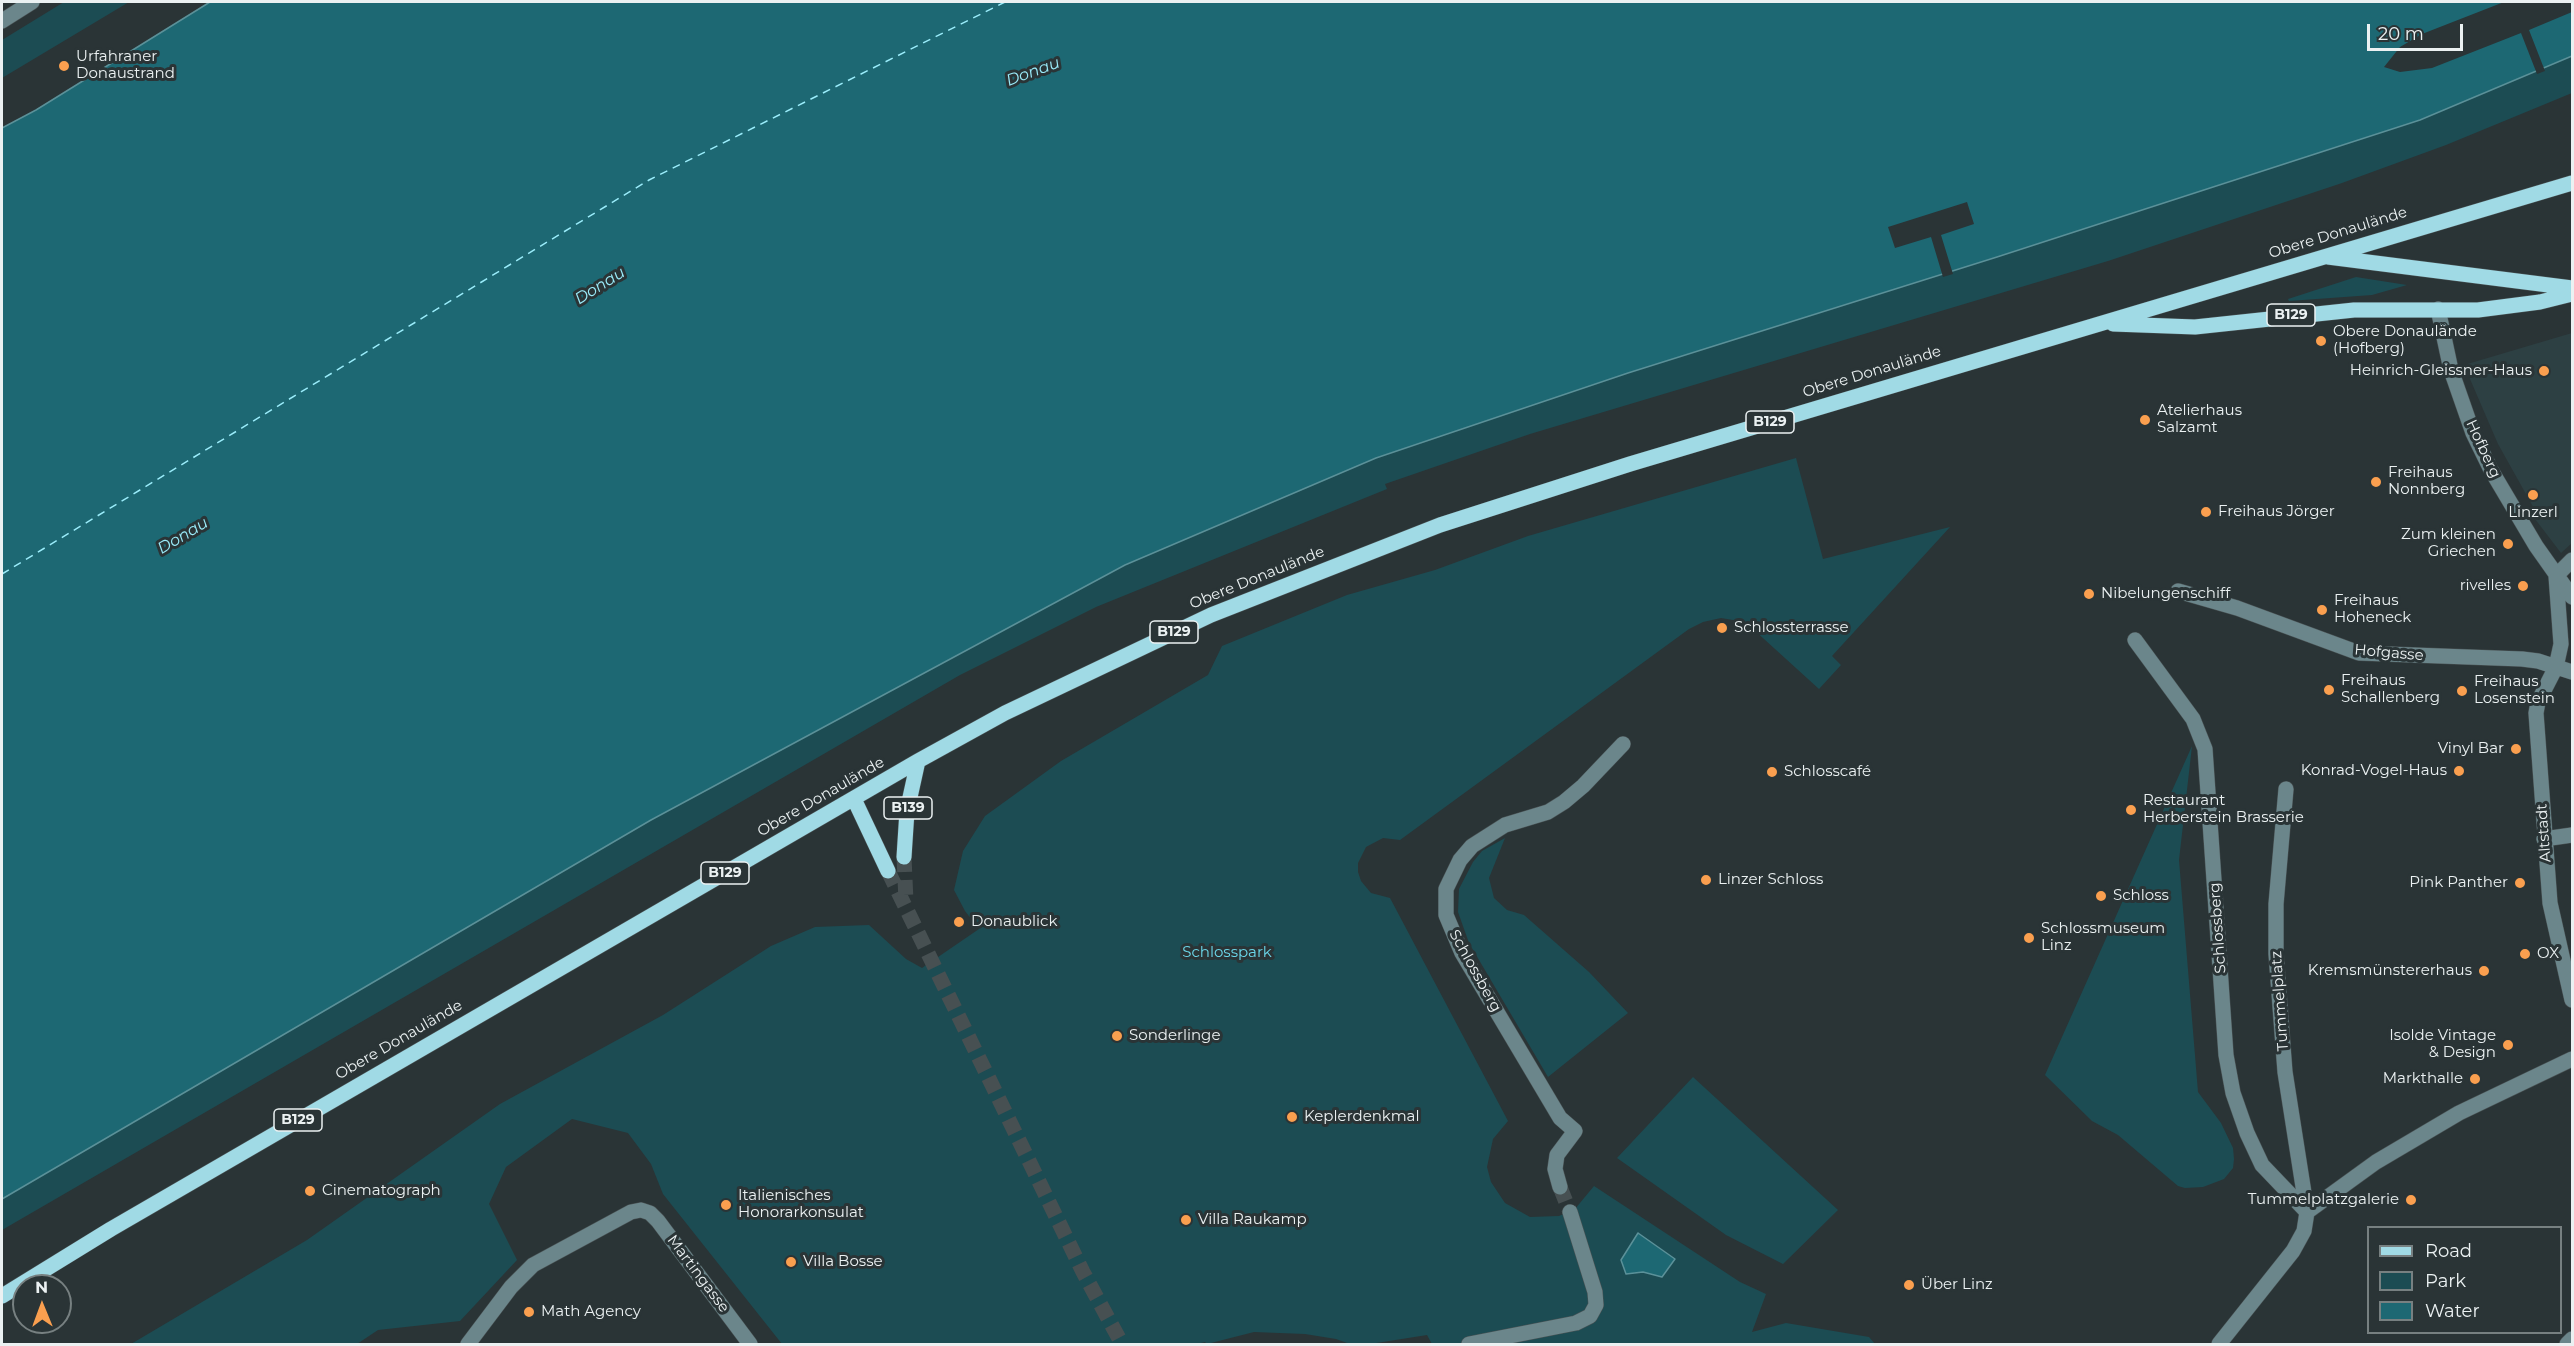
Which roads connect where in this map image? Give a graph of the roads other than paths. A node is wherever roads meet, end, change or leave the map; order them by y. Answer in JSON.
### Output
{"nodes":[{"id":1,"x":32,"y":2,"type":"edge"},
{"id":2,"x":2,"y":21,"type":"edge"},
{"id":3,"x":2572,"y":186,"type":"edge"},
{"id":4,"x":2323,"y":256,"type":"junction"},
{"id":5,"x":2572,"y":288,"type":"edge"},
{"id":6,"x":2572,"y":294,"type":"edge"},
{"id":7,"x":2438,"y":309,"type":"junction"},
{"id":8,"x":2101,"y":323,"type":"junction"},
{"id":9,"x":2572,"y":560,"type":"edge"},
{"id":10,"x":2556,"y":576,"type":"junction"},
{"id":11,"x":2178,"y":591,"type":"dead end"},
{"id":12,"x":2572,"y":597,"type":"edge"},
{"id":13,"x":2135,"y":640,"type":"dead end"},
{"id":14,"x":2556,"y":667,"type":"junction"},
{"id":15,"x":2572,"y":672,"type":"edge"},
{"id":16,"x":1623,"y":744,"type":"dead end"},
{"id":17,"x":918,"y":761,"type":"junction"},
{"id":18,"x":2286,"y":789,"type":"dead end"},
{"id":19,"x":854,"y":799,"type":"junction"},
{"id":20,"x":2572,"y":835,"type":"edge"},
{"id":21,"x":2544,"y":838,"type":"junction"},
{"id":22,"x":904,"y":856,"type":"tunnel mouth"},
{"id":23,"x":888,"y":871,"type":"tunnel mouth"},
{"id":24,"x":2572,"y":999,"type":"edge"},
{"id":25,"x":2572,"y":1059,"type":"edge"},
{"id":26,"x":1560,"y":1187,"type":"tunnel mouth"},
{"id":27,"x":1569,"y":1212,"type":"tunnel mouth"},
{"id":28,"x":2307,"y":1212,"type":"junction"},
{"id":29,"x":2,"y":1296,"type":"edge"},
{"id":30,"x":2572,"y":1339,"type":"edge"},
{"id":31,"x":468,"y":1344,"type":"edge"},
{"id":32,"x":750,"y":1344,"type":"edge"},
{"id":33,"x":1469,"y":1344,"type":"edge"},
{"id":34,"x":2220,"y":1344,"type":"edge"},
{"id":35,"x":2567,"y":1344,"type":"edge"}],
"edges":[{"from":1,"to":2,"type":"street"},
{"from":3,"to":4,"type":"main road","name":"Obere Donaulände","number":"B129"},
{"from":4,"to":5,"type":"main road","number":"B129"},
{"from":4,"to":8,"type":"main road","name":"Obere Donaulände","number":"B129"},
{"from":6,"to":7,"type":"main road","number":"B129"},
{"from":7,"to":8,"type":"main road","number":"B129"},
{"from":7,"to":10,"type":"street","name":"Hofberg"},
{"from":8,"to":17,"type":"main road","name":"Obere Donaulände","number":"B129"},
{"from":9,"to":10,"type":"street"},
{"from":10,"to":12,"type":"street","name":"Hofberg"},
{"from":10,"to":14,"type":"street","name":"Hofberg"},
{"from":11,"to":14,"type":"street","name":"Hofgasse"},
{"from":13,"to":28,"type":"street","name":"Schlossberg"},
{"from":14,"to":15,"type":"street","name":"Hofgasse"},
{"from":14,"to":21,"type":"street","name":"Altstadt"},
{"from":16,"to":26,"type":"street","name":"Schlossberg"},
{"from":17,"to":19,"type":"main road","name":"Obere Donaulände","number":"B129"},
{"from":17,"to":22,"type":"main road","number":"B139"},
{"from":18,"to":28,"type":"street","name":"Tummelplatz"},
{"from":19,"to":23,"type":"main road","number":"B139"},
{"from":19,"to":29,"type":"main road","name":"Obere Donaulände","number":"B129"},
{"from":20,"to":21,"type":"street"},
{"from":21,"to":24,"type":"street","name":"Altstadt"},
{"from":25,"to":28,"type":"street"},
{"from":27,"to":33,"type":"street"},
{"from":28,"to":34,"type":"street","name":"Tummelplatz"},
{"from":30,"to":35,"type":"street"},
{"from":31,"to":32,"type":"street","name":"Martingasse"}]}
